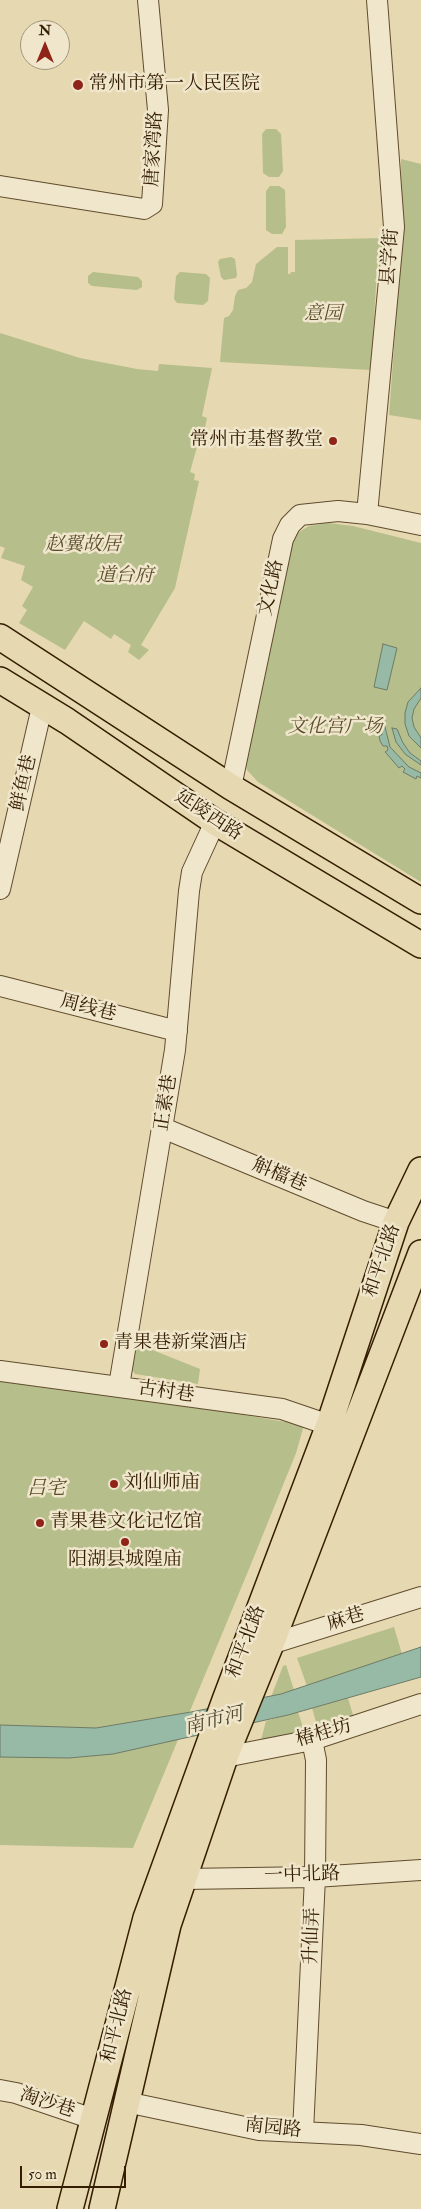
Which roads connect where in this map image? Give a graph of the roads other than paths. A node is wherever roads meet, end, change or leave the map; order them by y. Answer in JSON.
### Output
{"nodes":[{"id":1,"x":148,"y":0,"type":"edge"},
{"id":2,"x":377,"y":0,"type":"edge"},
{"id":3,"x":0,"y":186,"type":"edge"},
{"id":4,"x":367,"y":514,"type":"junction"},
{"id":5,"x":421,"y":525,"type":"edge"},
{"id":6,"x":0,"y":637,"type":"edge"},
{"id":7,"x":0,"y":680,"type":"edge"},
{"id":8,"x":42,"y":707,"type":"junction"},
{"id":9,"x":231,"y":786,"type":"junction"},
{"id":10,"x":214,"y":822,"type":"junction"},
{"id":11,"x":0,"y":889,"type":"edge"},
{"id":12,"x":421,"y":901,"type":"edge"},
{"id":13,"x":421,"y":945,"type":"edge"},
{"id":14,"x":0,"y":986,"type":"edge"},
{"id":15,"x":177,"y":1031,"type":"junction"},
{"id":16,"x":163,"y":1128,"type":"junction"},
{"id":17,"x":421,"y":1170,"type":"edge"},
{"id":18,"x":396,"y":1222,"type":"junction"},
{"id":19,"x":421,"y":1253,"type":"edge"},
{"id":20,"x":0,"y":1370,"type":"edge"},
{"id":21,"x":118,"y":1386,"type":"junction"},
{"id":22,"x":330,"y":1425,"type":"junction"},
{"id":23,"x":421,"y":1597,"type":"edge"},
{"id":24,"x":272,"y":1644,"type":"junction"},
{"id":25,"x":244,"y":1652,"type":"junction"},
{"id":26,"x":421,"y":1704,"type":"edge"},
{"id":27,"x":312,"y":1740,"type":"junction"},
{"id":28,"x":223,"y":1745,"type":"junction"},
{"id":29,"x":421,"y":1870,"type":"edge"},
{"id":30,"x":315,"y":1877,"type":"junction"},
{"id":31,"x":184,"y":1879,"type":"junction"},
{"id":32,"x":0,"y":2090,"type":"edge"},
{"id":33,"x":126,"y":2102,"type":"junction"},
{"id":34,"x":93,"y":2119,"type":"junction"},
{"id":35,"x":303,"y":2132,"type":"junction"},
{"id":36,"x":421,"y":2144,"type":"edge"},
{"id":37,"x":70,"y":2209,"type":"edge"},
{"id":38,"x":102,"y":2209,"type":"edge"}],
"edges":[{"from":1,"to":3,"type":"street","name":"唐家湾路"},
{"from":2,"to":4,"type":"street","name":"县学街"},
{"from":4,"to":5,"type":"street","name":"文化路"},
{"from":4,"to":9,"type":"street","name":"文化路"},
{"from":6,"to":9,"type":"main road","name":"延陵西路"},
{"from":7,"to":8,"type":"main road","name":"延陵西路"},
{"from":8,"to":10,"type":"main road","name":"延陵西路"},
{"from":8,"to":11,"type":"street","name":"鲜鱼巷"},
{"from":9,"to":12,"type":"main road","name":"延陵西路"},
{"from":10,"to":13,"type":"main road","name":"延陵西路"},
{"from":10,"to":15,"type":"street","name":"正素巷"},
{"from":14,"to":15,"type":"street","name":"周线巷"},
{"from":15,"to":16,"type":"street","name":"正素巷"},
{"from":16,"to":18,"type":"street","name":"斛檔巷"},
{"from":16,"to":21,"type":"street","name":"正素巷"},
{"from":17,"to":18,"type":"main road","name":"和平北路"},
{"from":18,"to":22,"type":"main road","name":"和平北路"},
{"from":19,"to":24,"type":"main road","name":"和平北路"},
{"from":20,"to":21,"type":"street","name":"古村巷"},
{"from":21,"to":22,"type":"street","name":"古村巷"},
{"from":22,"to":25,"type":"main road","name":"和平北路"},
{"from":23,"to":24,"type":"street","name":"麻巷"},
{"from":24,"to":25,"type":"street","name":"麻巷"},
{"from":24,"to":28,"type":"main road","name":"和平北路"},
{"from":25,"to":28,"type":"main road","name":"和平北路"},
{"from":26,"to":27,"type":"street","name":"椿桂坊"},
{"from":27,"to":28,"type":"street","name":"椿桂坊"},
{"from":27,"to":30,"type":"street","name":"升仙弄"},
{"from":28,"to":31,"type":"main road","name":"和平北路"},
{"from":28,"to":34,"type":"main road","name":"和平北路"},
{"from":29,"to":30,"type":"street","name":"一中北路"},
{"from":30,"to":31,"type":"street","name":"一中北路"},
{"from":30,"to":35,"type":"street","name":"升仙弄"},
{"from":31,"to":33,"type":"main road","name":"和平北路"},
{"from":32,"to":34,"type":"street","name":"淘沙巷"},
{"from":33,"to":35,"type":"street","name":"南园路"},
{"from":33,"to":38,"type":"main road","name":"和平北路"},
{"from":34,"to":37,"type":"main road","name":"和平北路"},
{"from":35,"to":36,"type":"street","name":"南园路"}]}
